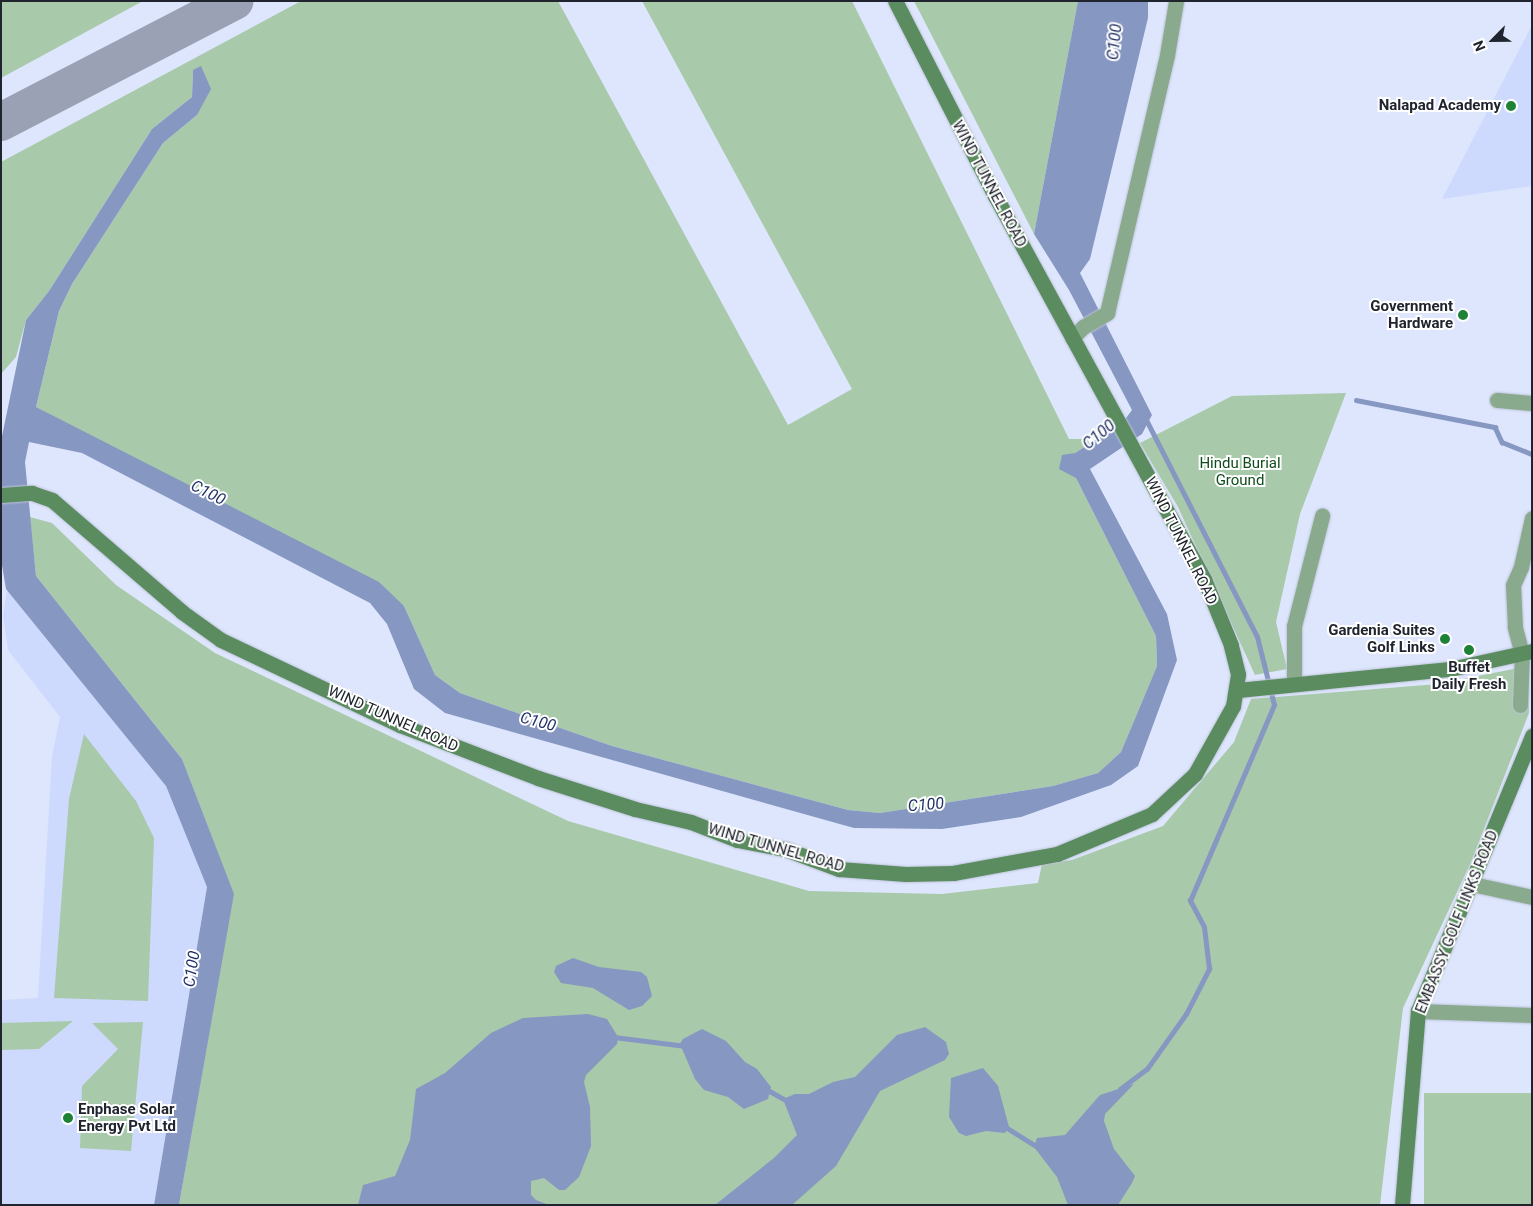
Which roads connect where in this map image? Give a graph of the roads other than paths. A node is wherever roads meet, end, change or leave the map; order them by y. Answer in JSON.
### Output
{"nodes":[{"id":1,"x":894,"y":1,"type":"edge"},
{"id":2,"x":1176,"y":1,"type":"edge"},
{"id":3,"x":1072,"y":338,"type":"junction"},
{"id":4,"x":1497,"y":400,"type":"dead end"},
{"id":5,"x":1532,"y":403,"type":"edge"},
{"id":6,"x":1,"y":495,"type":"edge"},
{"id":7,"x":1322,"y":516,"type":"dead end"},
{"id":8,"x":1532,"y":518,"type":"edge"},
{"id":9,"x":1527,"y":653,"type":"edge"},
{"id":10,"x":1294,"y":684,"type":"junction"},
{"id":11,"x":1238,"y":690,"type":"junction"},
{"id":12,"x":1520,"y":705,"type":"dead end"},
{"id":13,"x":1532,"y":736,"type":"edge"},
{"id":14,"x":1472,"y":884,"type":"junction"},
{"id":15,"x":1532,"y":897,"type":"edge"},
{"id":16,"x":1418,"y":1011,"type":"junction"},
{"id":17,"x":1532,"y":1015,"type":"edge"},
{"id":18,"x":1402,"y":1205,"type":"edge"}],
"edges":[{"from":1,"to":3,"type":"street","name":"WIND TUNNEL ROAD"},
{"from":2,"to":3,"type":"street"},
{"from":3,"to":11,"type":"street","name":"WIND TUNNEL ROAD"},
{"from":4,"to":5,"type":"street"},
{"from":6,"to":11,"type":"street","name":"WIND TUNNEL ROAD"},
{"from":7,"to":10,"type":"street"},
{"from":8,"to":9,"type":"street"},
{"from":9,"to":10,"type":"street"},
{"from":9,"to":12,"type":"street"},
{"from":10,"to":11,"type":"street"},
{"from":13,"to":14,"type":"street","name":"EMBASSY GOLF LINKS ROAD"},
{"from":14,"to":15,"type":"street"},
{"from":14,"to":16,"type":"street","name":"EMBASSY GOLF LINKS ROAD"},
{"from":16,"to":17,"type":"street"},
{"from":16,"to":18,"type":"street","name":"EMBASSY GOLF LINKS ROAD"}]}
